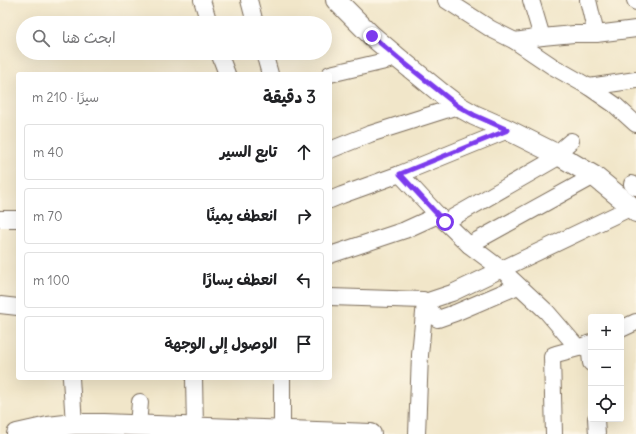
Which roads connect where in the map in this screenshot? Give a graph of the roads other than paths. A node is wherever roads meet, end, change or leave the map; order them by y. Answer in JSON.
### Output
{"nodes":[{"id":1,"x":202,"y":0,"type":"edge"},
{"id":2,"x":249,"y":0,"type":"edge"},
{"id":3,"x":336,"y":0,"type":"edge"},
{"id":4,"x":446,"y":0,"type":"edge"},
{"id":5,"x":531,"y":0,"type":"edge"},
{"id":6,"x":588,"y":0,"type":"edge"},
{"id":7,"x":207,"y":16,"type":"edge"},
{"id":8,"x":254,"y":16,"type":"edge"},
{"id":9,"x":636,"y":29,"type":"edge"},
{"id":10,"x":596,"y":34,"type":"junction"},
{"id":11,"x":542,"y":37,"type":"junction"},
{"id":12,"x":515,"y":42,"type":"junction"},
{"id":13,"x":398,"y":58,"type":"junction"},
{"id":14,"x":222,"y":60,"type":"edge"},
{"id":15,"x":266,"y":60,"type":"edge"},
{"id":16,"x":226,"y":72,"type":"edge"},
{"id":17,"x":269,"y":72,"type":"edge"},
{"id":18,"x":332,"y":74,"type":"edge"},
{"id":19,"x":636,"y":80,"type":"edge"},
{"id":20,"x":589,"y":87,"type":"junction"},
{"id":21,"x":458,"y":106,"type":"junction"},
{"id":22,"x":636,"y":124,"type":"edge"},
{"id":23,"x":508,"y":130,"type":"junction"},
{"id":24,"x":332,"y":149,"type":"edge"},
{"id":25,"x":562,"y":150,"type":"junction"},
{"id":26,"x":400,"y":174,"type":"junction"},
{"id":27,"x":594,"y":176,"type":"junction"},
{"id":28,"x":332,"y":199,"type":"edge"},
{"id":29,"x":634,"y":210,"type":"edge"},
{"id":30,"x":0,"y":218,"type":"edge"},
{"id":31,"x":441,"y":218,"type":"junction"},
{"id":32,"x":16,"y":219,"type":"edge"},
{"id":33,"x":469,"y":245,"type":"junction"},
{"id":34,"x":332,"y":254,"type":"edge"},
{"id":35,"x":501,"y":269,"type":"junction"},
{"id":36,"x":518,"y":286,"type":"junction"},
{"id":37,"x":332,"y":297,"type":"edge"},
{"id":38,"x":425,"y":302,"type":"junction"},
{"id":39,"x":0,"y":305,"type":"edge"},
{"id":40,"x":16,"y":307,"type":"edge"},
{"id":41,"x":636,"y":322,"type":"edge"},
{"id":42,"x":624,"y":328,"type":"edge"},
{"id":43,"x":586,"y":345,"type":"edge"},
{"id":44,"x":71,"y":380,"type":"edge"},
{"id":45,"x":194,"y":380,"type":"edge"},
{"id":46,"x":282,"y":380,"type":"edge"},
{"id":47,"x":205,"y":391,"type":"dead end"},
{"id":48,"x":140,"y":402,"type":"dead end"},
{"id":49,"x":596,"y":422,"type":"edge"},
{"id":50,"x":74,"y":424,"type":"junction"},
{"id":51,"x":138,"y":425,"type":"junction"},
{"id":52,"x":199,"y":428,"type":"junction"},
{"id":53,"x":282,"y":430,"type":"junction"},
{"id":54,"x":17,"y":434,"type":"edge"},
{"id":55,"x":371,"y":434,"type":"edge"},
{"id":56,"x":417,"y":434,"type":"edge"},
{"id":57,"x":554,"y":434,"type":"edge"},
{"id":58,"x":597,"y":434,"type":"edge"}],
"edges":[{"from":1,"to":7,"type":"street"},
{"from":2,"to":8,"type":"street"},
{"from":3,"to":13,"type":"main road"},
{"from":4,"to":12,"type":"street"},
{"from":5,"to":11,"type":"street"},
{"from":6,"to":10,"type":"street"},
{"from":9,"to":10,"type":"street"},
{"from":10,"to":11,"type":"street"},
{"from":11,"to":12,"type":"street"},
{"from":12,"to":20,"type":"street"},
{"from":13,"to":18,"type":"street"},
{"from":13,"to":21,"type":"main road"},
{"from":14,"to":16,"type":"street"},
{"from":15,"to":17,"type":"street"},
{"from":19,"to":20,"type":"street"},
{"from":20,"to":22,"type":"street"},
{"from":21,"to":23,"type":"main road"},
{"from":21,"to":24,"type":"street"},
{"from":23,"to":25,"type":"main road"},
{"from":23,"to":26,"type":"street"},
{"from":25,"to":27,"type":"main road"},
{"from":25,"to":31,"type":"street"},
{"from":26,"to":28,"type":"street"},
{"from":26,"to":31,"type":"street"},
{"from":27,"to":29,"type":"main road"},
{"from":27,"to":33,"type":"street"},
{"from":29,"to":35,"type":"street"},
{"from":30,"to":32,"type":"street"},
{"from":31,"to":33,"type":"street"},
{"from":31,"to":34,"type":"street"},
{"from":33,"to":35,"type":"street"},
{"from":35,"to":36,"type":"street"},
{"from":35,"to":38,"type":"street"},
{"from":36,"to":38,"type":"street"},
{"from":36,"to":43,"type":"street"},
{"from":37,"to":38,"type":"street"},
{"from":38,"to":56,"type":"street"},
{"from":39,"to":40,"type":"street"},
{"from":41,"to":42,"type":"street"},
{"from":43,"to":57,"type":"street"},
{"from":44,"to":50,"type":"street"},
{"from":45,"to":52,"type":"street"},
{"from":46,"to":53,"type":"street"},
{"from":47,"to":52,"type":"street"},
{"from":48,"to":51,"type":"street"},
{"from":49,"to":58,"type":"street"},
{"from":50,"to":51,"type":"main road"},
{"from":50,"to":54,"type":"main road"},
{"from":51,"to":52,"type":"main road"},
{"from":52,"to":53,"type":"main road"},
{"from":53,"to":55,"type":"main road"}]}
